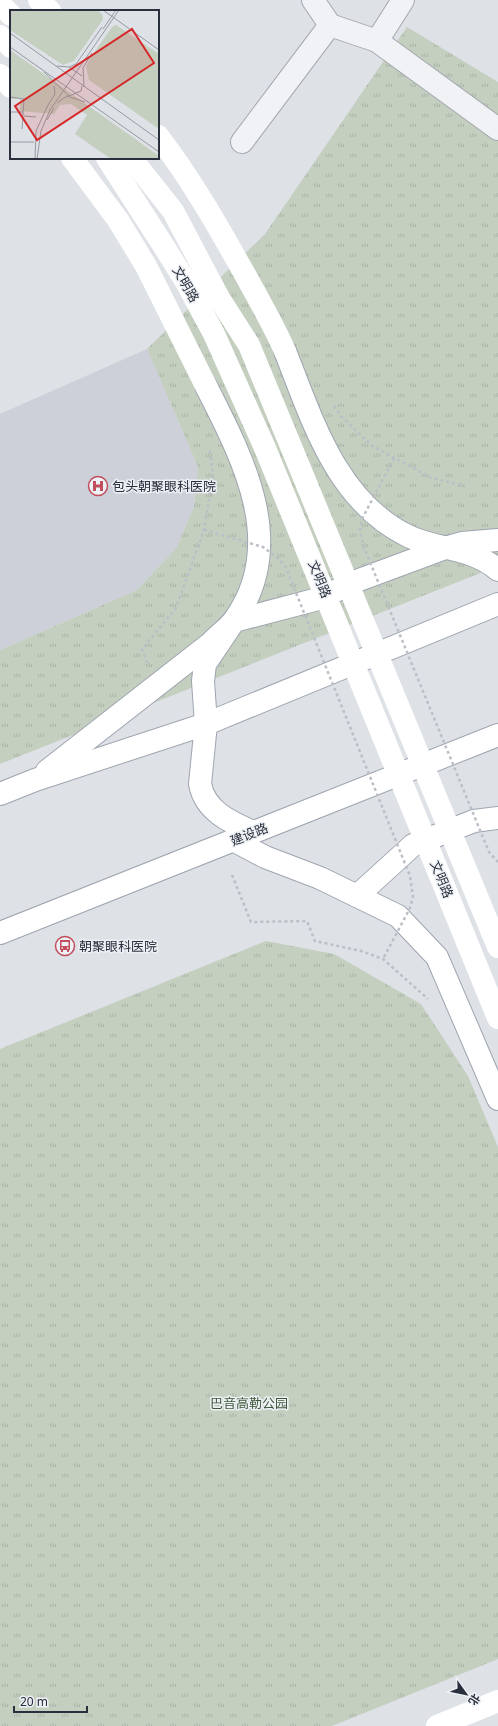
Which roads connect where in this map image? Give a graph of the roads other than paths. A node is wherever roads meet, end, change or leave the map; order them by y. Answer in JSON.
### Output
{"nodes":[{"id":1,"x":38,"y":0,"type":"edge"},
{"id":2,"x":313,"y":0,"type":"edge"},
{"id":3,"x":403,"y":0,"type":"edge"},
{"id":4,"x":0,"y":4,"type":"edge"},
{"id":5,"x":49,"y":10,"type":"edge"},
{"id":6,"x":10,"y":14,"type":"edge"},
{"id":7,"x":330,"y":25,"type":"junction"},
{"id":8,"x":0,"y":36,"type":"edge"},
{"id":9,"x":377,"y":41,"type":"junction"},
{"id":10,"x":10,"y":46,"type":"edge"},
{"id":11,"x":0,"y":75,"type":"edge"},
{"id":12,"x":10,"y":86,"type":"edge"},
{"id":13,"x":498,"y":129,"type":"edge"},
{"id":14,"x":159,"y":137,"type":"edge"},
{"id":15,"x":242,"y":142,"type":"dead end"},
{"id":16,"x":73,"y":159,"type":"edge"},
{"id":17,"x":108,"y":159,"type":"edge"},
{"id":18,"x":132,"y":159,"type":"edge"},
{"id":19,"x":498,"y":540,"type":"edge"},
{"id":20,"x":448,"y":547,"type":"junction"},
{"id":21,"x":498,"y":570,"type":"edge"},
{"id":22,"x":498,"y":604,"type":"edge"},
{"id":23,"x":234,"y":621,"type":"junction"},
{"id":24,"x":206,"y":724,"type":"junction"},
{"id":25,"x":498,"y":735,"type":"edge"},
{"id":26,"x":35,"y":780,"type":"junction"},
{"id":27,"x":0,"y":794,"type":"edge"},
{"id":28,"x":498,"y":818,"type":"edge"},
{"id":29,"x":253,"y":832,"type":"junction"},
{"id":30,"x":233,"y":840,"type":"junction"},
{"id":31,"x":357,"y":896,"type":"junction"},
{"id":32,"x":0,"y":933,"type":"edge"},
{"id":33,"x":498,"y":947,"type":"edge"},
{"id":34,"x":498,"y":1018,"type":"edge"},
{"id":35,"x":498,"y":1099,"type":"edge"},
{"id":36,"x":498,"y":1701,"type":"edge"},
{"id":37,"x":437,"y":1726,"type":"edge"}],
"edges":[{"from":1,"to":5,"type":"main road"},
{"from":2,"to":7,"type":"street"},
{"from":3,"to":9,"type":"street"},
{"from":4,"to":6,"type":"main road"},
{"from":7,"to":9,"type":"street"},
{"from":7,"to":15,"type":"street"},
{"from":8,"to":10,"type":"main road"},
{"from":9,"to":13,"type":"street"},
{"from":11,"to":12,"type":"main road"},
{"from":14,"to":20,"type":"main road"},
{"from":16,"to":23,"type":"main road","name":"文明路"},
{"from":17,"to":34,"type":"main road","name":"文明路","bridge":true},
{"from":18,"to":33,"type":"main road","name":"文明路","bridge":true},
{"from":19,"to":20,"type":"main road"},
{"from":20,"to":21,"type":"main road"},
{"from":20,"to":23,"type":"main road"},
{"from":22,"to":24,"type":"main road"},
{"from":23,"to":24,"type":"main road","name":"文明路"},
{"from":23,"to":26,"type":"main road"},
{"from":24,"to":26,"type":"main road"},
{"from":24,"to":29,"type":"main road","name":"文明路"},
{"from":25,"to":29,"type":"main road","name":"建设路"},
{"from":26,"to":27,"type":"main road"},
{"from":28,"to":31,"type":"main road"},
{"from":29,"to":30,"type":"main road","name":"建设路"},
{"from":30,"to":31,"type":"main road"},
{"from":30,"to":32,"type":"main road","name":"建设路"},
{"from":31,"to":35,"type":"main road"},
{"from":36,"to":37,"type":"main road"}]}
